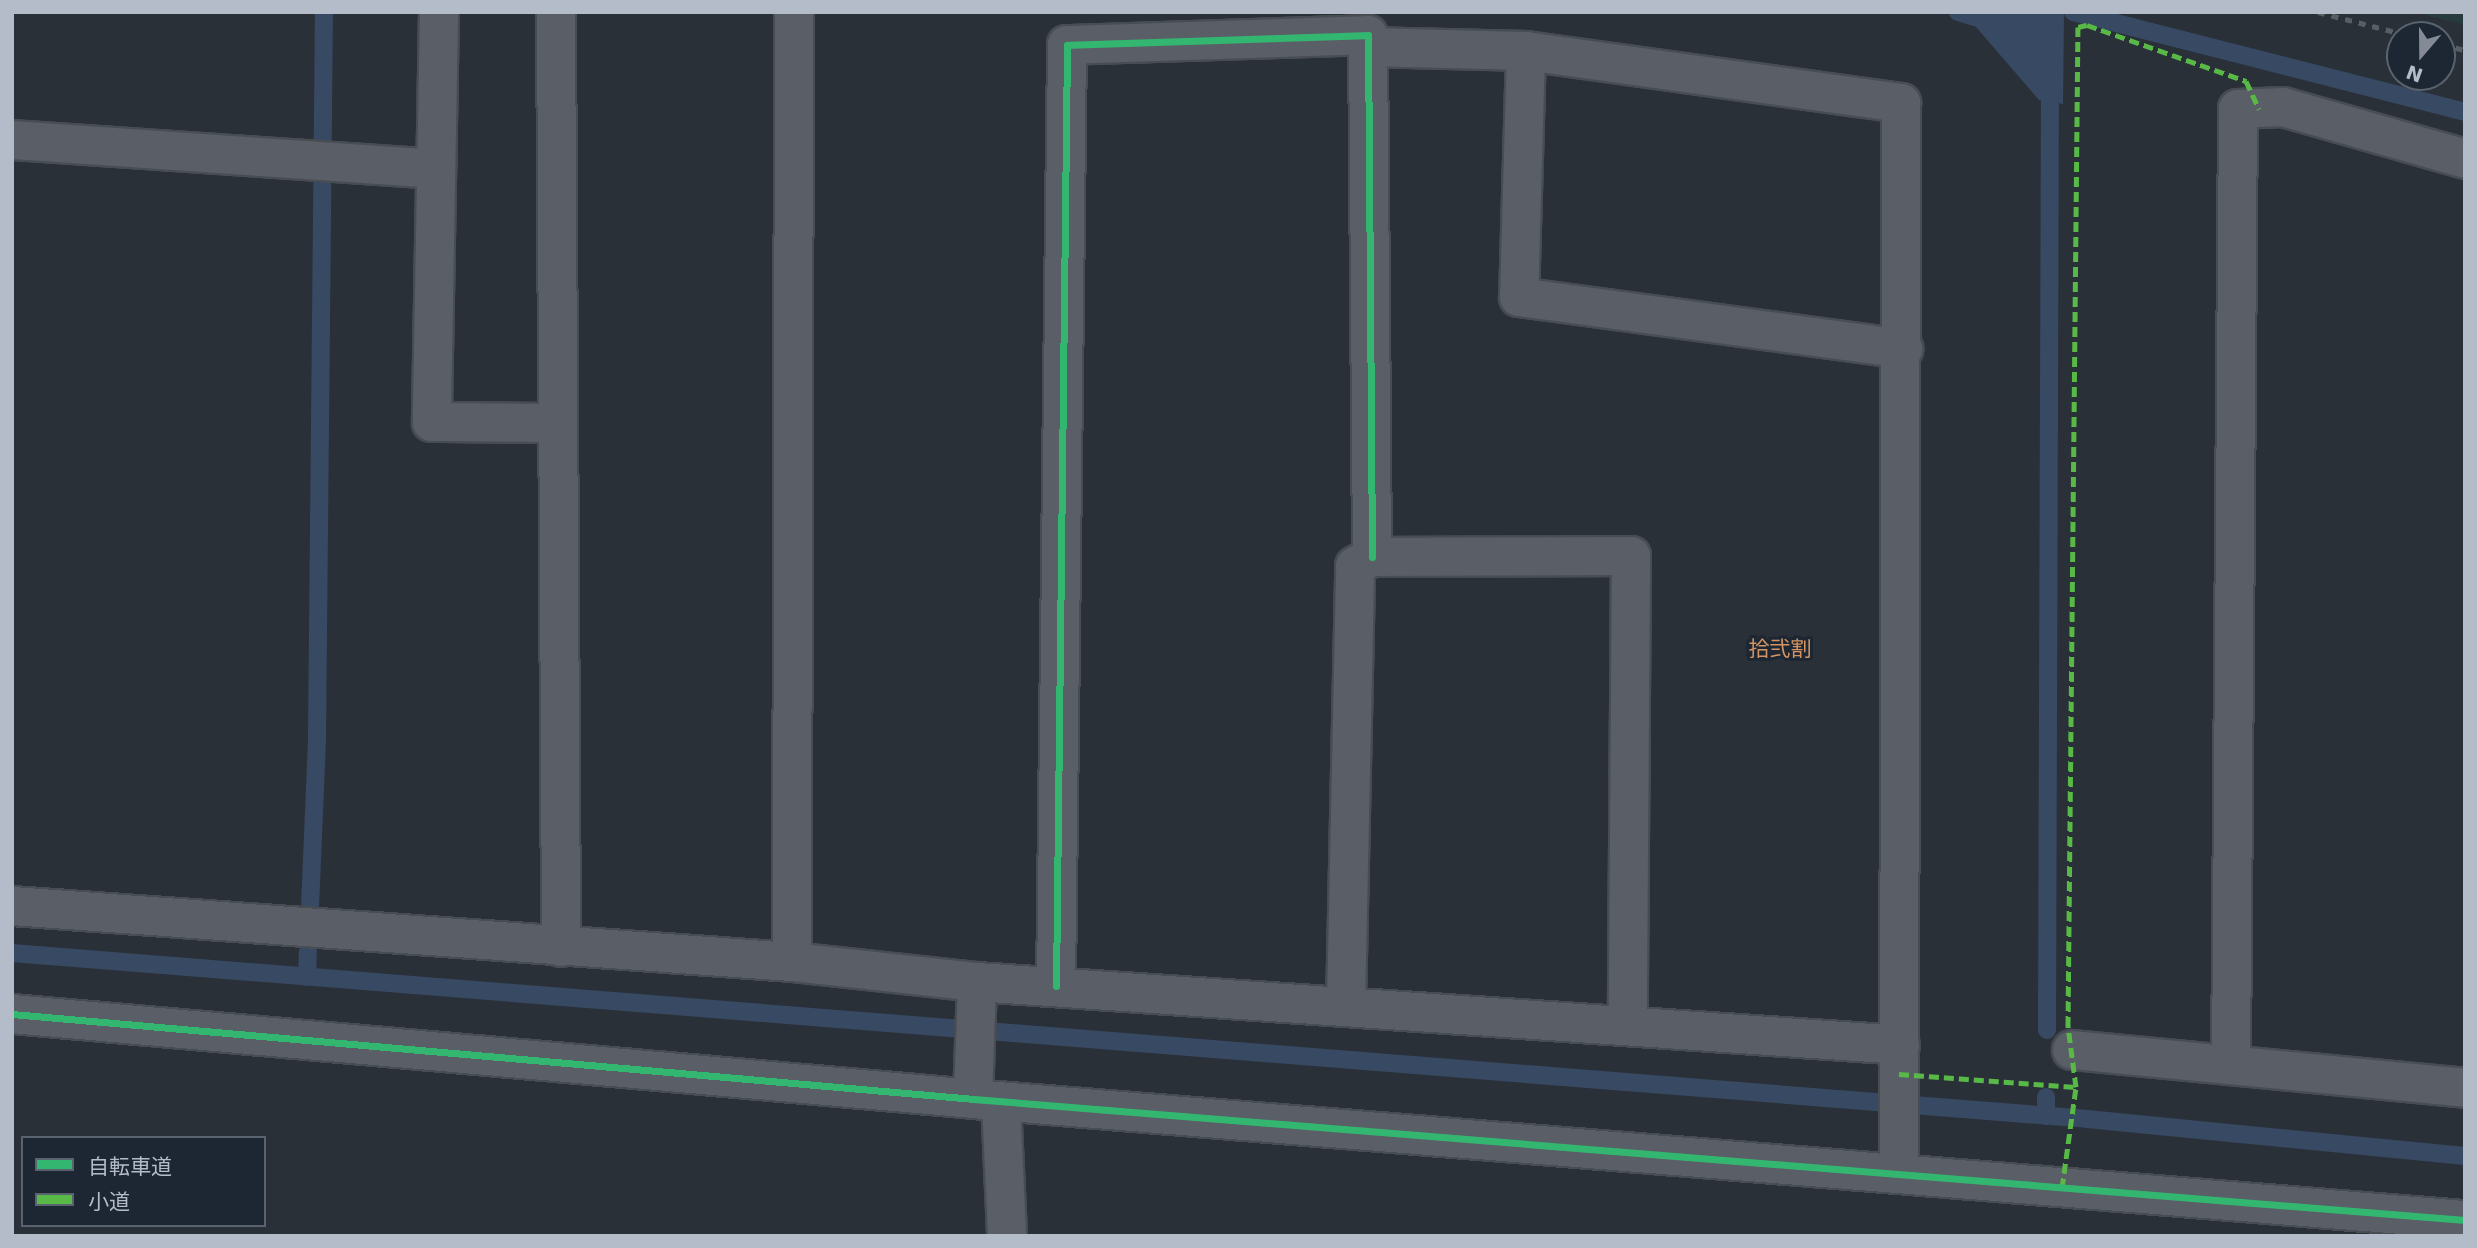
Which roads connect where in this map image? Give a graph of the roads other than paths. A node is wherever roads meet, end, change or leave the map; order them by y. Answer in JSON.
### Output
{"nodes":[{"id":1,"x":439,"y":12,"type":"edge"},
{"id":2,"x":556,"y":12,"type":"edge"},
{"id":3,"x":794,"y":12,"type":"edge"},
{"id":4,"x":1367,"y":47,"type":"junction"},
{"id":5,"x":1526,"y":51,"type":"junction"},
{"id":6,"x":12,"y":140,"type":"edge"},
{"id":7,"x":2465,"y":159,"type":"edge"},
{"id":8,"x":436,"y":169,"type":"junction"},
{"id":9,"x":1903,"y":349,"type":"junction"},
{"id":10,"x":558,"y":423,"type":"junction"},
{"id":11,"x":1372,"y":557,"type":"junction"},
{"id":12,"x":12,"y":906,"type":"edge"},
{"id":13,"x":561,"y":947,"type":"junction"},
{"id":14,"x":792,"y":962,"type":"junction"},
{"id":15,"x":1056,"y":986,"type":"junction"},
{"id":16,"x":976,"y":993,"type":"junction"},
{"id":17,"x":1346,"y":1007,"type":"junction"},
{"id":18,"x":12,"y":1014,"type":"edge"},
{"id":19,"x":1628,"y":1024,"type":"junction"},
{"id":20,"x":2072,"y":1051,"type":"dead end"},
{"id":21,"x":1900,"y":1059,"type":"junction"},
{"id":22,"x":2231,"y":1065,"type":"junction"},
{"id":23,"x":2465,"y":1088,"type":"edge"},
{"id":24,"x":983,"y":1092,"type":"junction"},
{"id":25,"x":1899,"y":1156,"type":"junction"},
{"id":26,"x":2465,"y":1220,"type":"edge"},
{"id":27,"x":1007,"y":1236,"type":"edge"}],
"edges":[{"from":1,"to":8,"type":"street"},
{"from":2,"to":10,"type":"street"},
{"from":3,"to":14,"type":"street"},
{"from":4,"to":5,"type":"street"},
{"from":4,"to":11,"type":"street"},
{"from":4,"to":15,"type":"street"},
{"from":5,"to":9,"type":"street"},
{"from":5,"to":9,"type":"street"},
{"from":6,"to":8,"type":"street"},
{"from":7,"to":22,"type":"street"},
{"from":8,"to":10,"type":"street"},
{"from":9,"to":21,"type":"street"},
{"from":10,"to":13,"type":"street"},
{"from":11,"to":17,"type":"street"},
{"from":11,"to":19,"type":"street"},
{"from":12,"to":13,"type":"street"},
{"from":13,"to":14,"type":"street"},
{"from":14,"to":16,"type":"street"},
{"from":15,"to":16,"type":"street"},
{"from":15,"to":17,"type":"street"},
{"from":16,"to":24,"type":"street"},
{"from":17,"to":19,"type":"street"},
{"from":18,"to":24,"type":"street"},
{"from":19,"to":21,"type":"street"},
{"from":20,"to":22,"type":"street"},
{"from":21,"to":25,"type":"street"},
{"from":22,"to":23,"type":"street"},
{"from":24,"to":25,"type":"street"},
{"from":24,"to":27,"type":"street"},
{"from":25,"to":26,"type":"street"}]}
